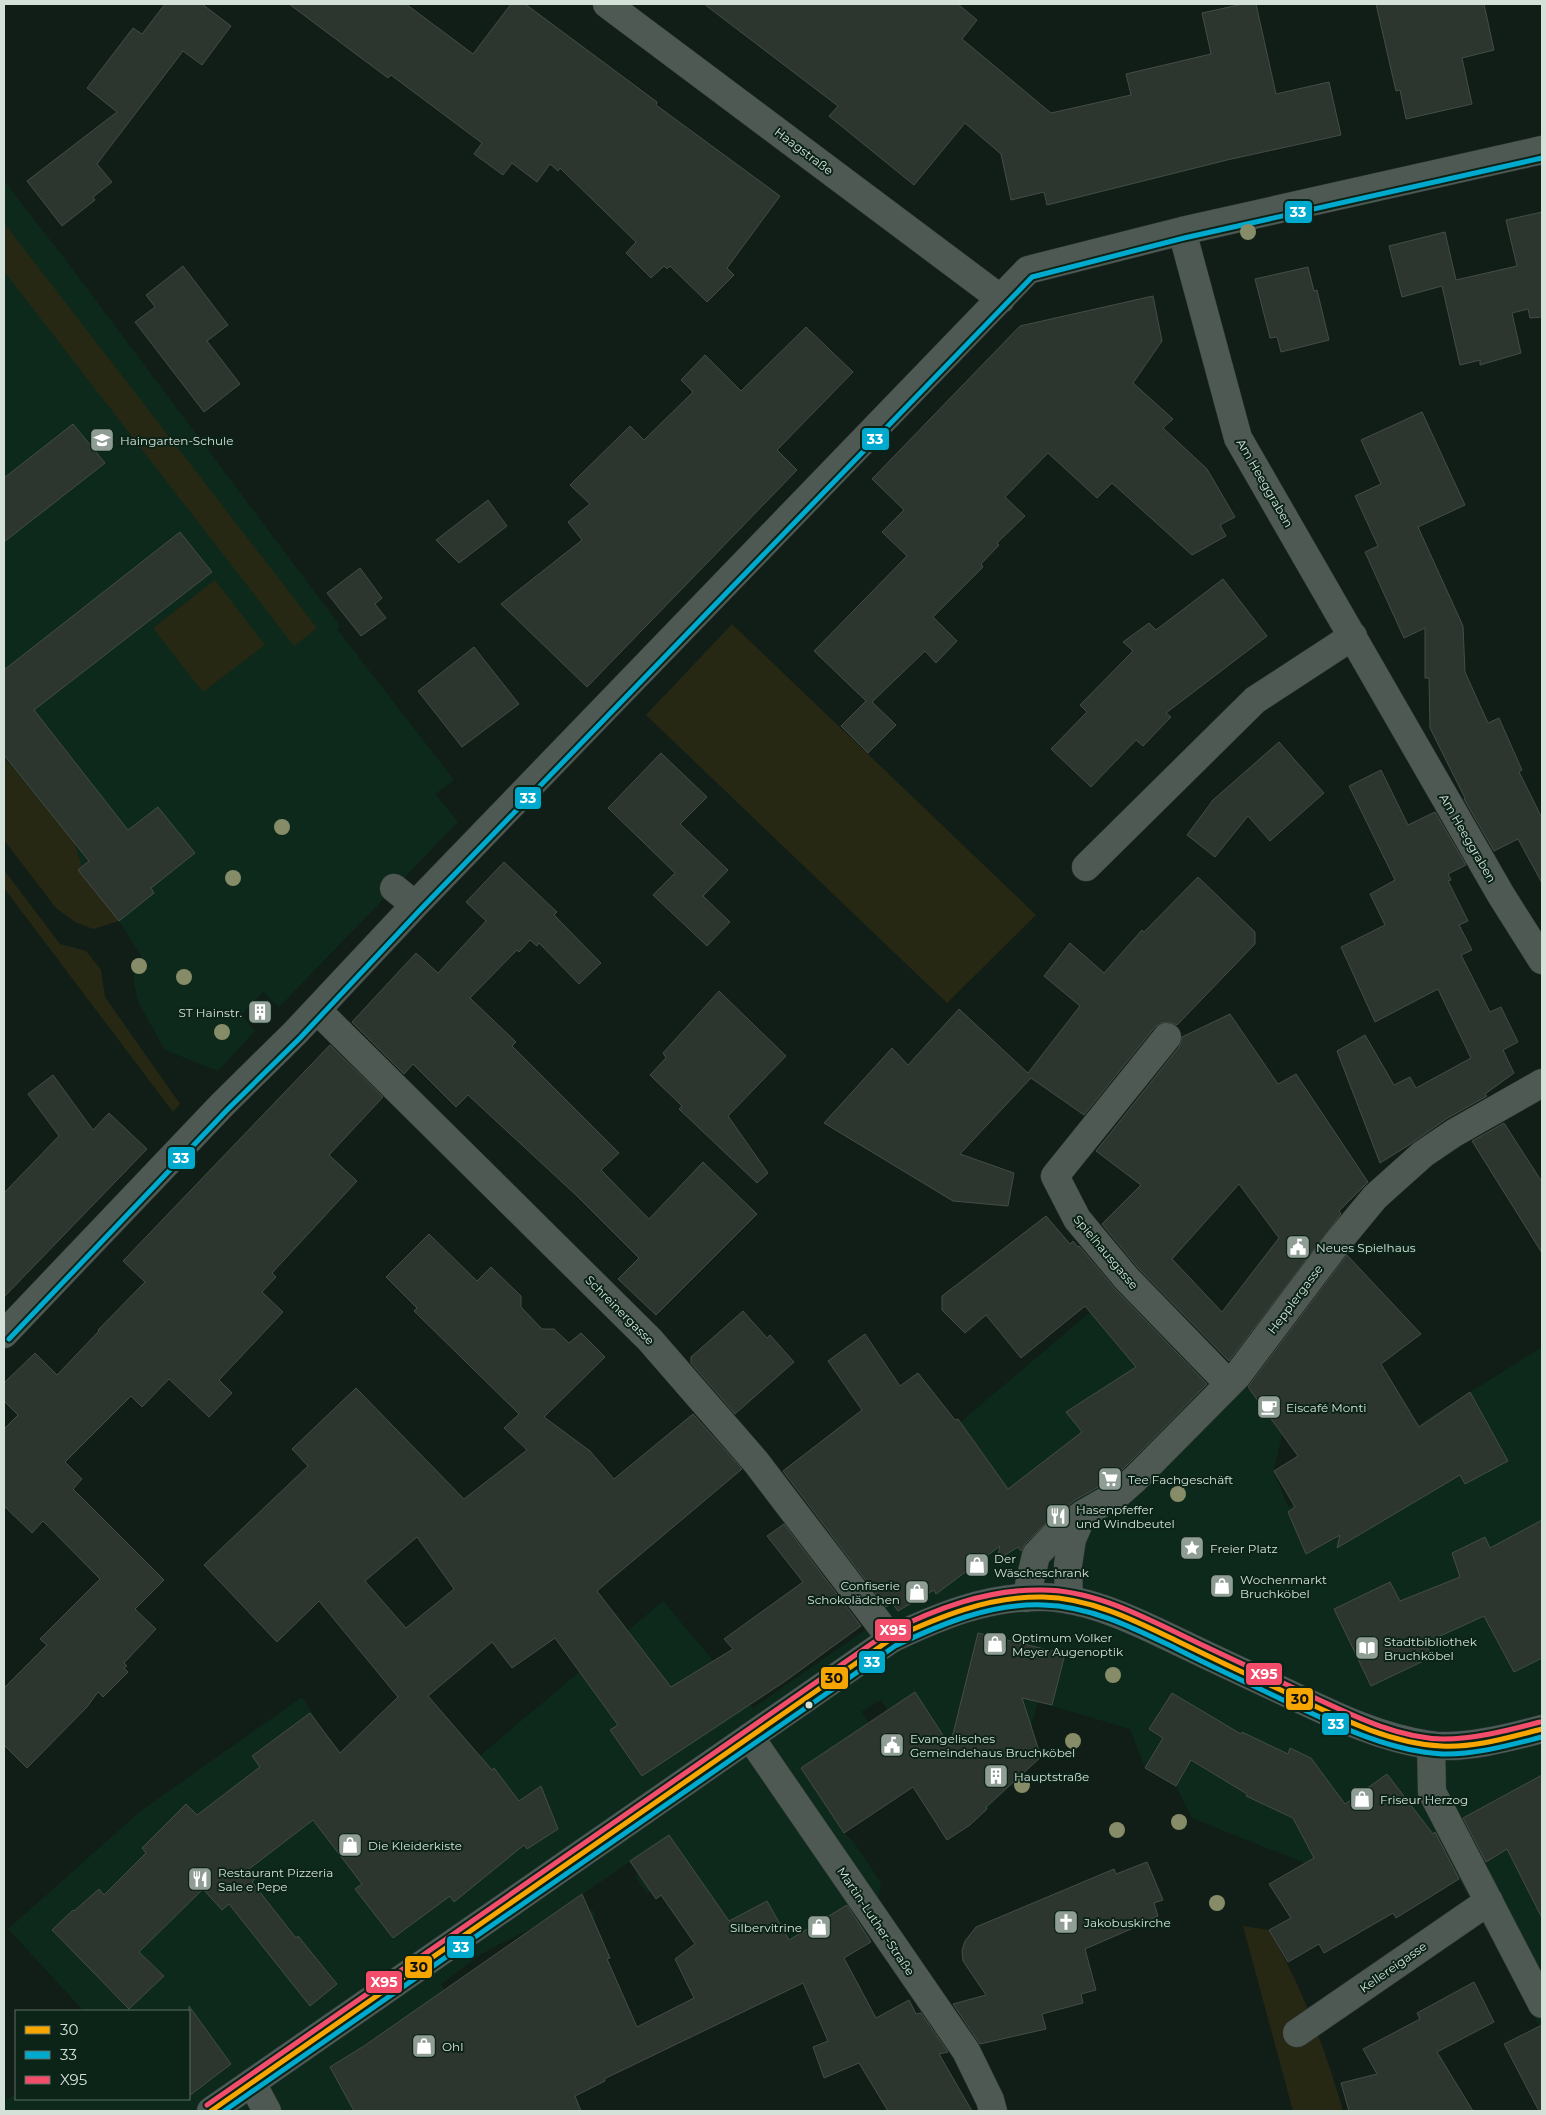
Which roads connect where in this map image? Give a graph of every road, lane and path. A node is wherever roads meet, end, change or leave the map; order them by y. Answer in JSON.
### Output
{"nodes":[{"id":1,"x":607,"y":4,"type":"edge"},
{"id":2,"x":1542,"y":150,"type":"edge"},
{"id":3,"x":1182,"y":231,"type":"junction"},
{"id":4,"x":1001,"y":299,"type":"junction"},
{"id":5,"x":1353,"y":636,"type":"junction"},
{"id":6,"x":1086,"y":867,"type":"dead end"},
{"id":7,"x":394,"y":888,"type":"dead end"},
{"id":8,"x":416,"y":905,"type":"junction"},
{"id":9,"x":1542,"y":960,"type":"edge"},
{"id":10,"x":317,"y":1010,"type":"junction"},
{"id":11,"x":1166,"y":1037,"type":"dead end"},
{"id":12,"x":1542,"y":1083,"type":"edge"},
{"id":13,"x":4,"y":1334,"type":"edge"},
{"id":14,"x":1229,"y":1384,"type":"junction"},
{"id":15,"x":1083,"y":1514,"type":"junction"},
{"id":16,"x":1026,"y":1598,"type":"junction"},
{"id":17,"x":1069,"y":1600,"type":"junction"},
{"id":18,"x":891,"y":1639,"type":"junction"},
{"id":19,"x":1542,"y":1729,"type":"edge"},
{"id":20,"x":750,"y":1737,"type":"junction"},
{"id":21,"x":1431,"y":1745,"type":"junction"},
{"id":22,"x":1489,"y":1901,"type":"junction"},
{"id":23,"x":1542,"y":2004,"type":"edge"},
{"id":24,"x":1297,"y":2033,"type":"dead end"},
{"id":25,"x":252,"y":2083,"type":"junction"},
{"id":26,"x":211,"y":2111,"type":"edge"},
{"id":27,"x":268,"y":2111,"type":"edge"},
{"id":28,"x":993,"y":2111,"type":"edge"}],
"edges":[{"from":1,"to":4,"type":"street","name":"Haagstraße"},
{"from":2,"to":3,"type":"street"},
{"from":3,"to":4,"type":"street"},
{"from":3,"to":5,"type":"street","name":"Am Heeggraben"},
{"from":4,"to":8,"type":"street"},
{"from":5,"to":6,"type":"street"},
{"from":5,"to":9,"type":"street","name":"Am Heeggraben"},
{"from":7,"to":8,"type":"street"},
{"from":8,"to":10,"type":"street"},
{"from":10,"to":13,"type":"street"},
{"from":10,"to":18,"type":"street","name":"Schreinergasse"},
{"from":11,"to":14,"type":"street","name":"Spielhausgasse"},
{"from":12,"to":14,"type":"street","name":"Hepplergasse"},
{"from":14,"to":15,"type":"street","name":"Hepplergasse"},
{"from":15,"to":16,"type":"street","name":"Hepplergasse"},
{"from":15,"to":17,"type":"street"},
{"from":16,"to":17,"type":"main road"},
{"from":16,"to":18,"type":"main road"},
{"from":17,"to":21,"type":"main road"},
{"from":18,"to":20,"type":"main road"},
{"from":19,"to":21,"type":"main road"},
{"from":20,"to":25,"type":"main road"},
{"from":20,"to":28,"type":"street","name":"Martin-Luther-Straße"},
{"from":21,"to":22,"type":"street"},
{"from":22,"to":23,"type":"street"},
{"from":22,"to":24,"type":"street","name":"Kellereigasse"},
{"from":25,"to":26,"type":"main road"},
{"from":25,"to":27,"type":"street"}]}
